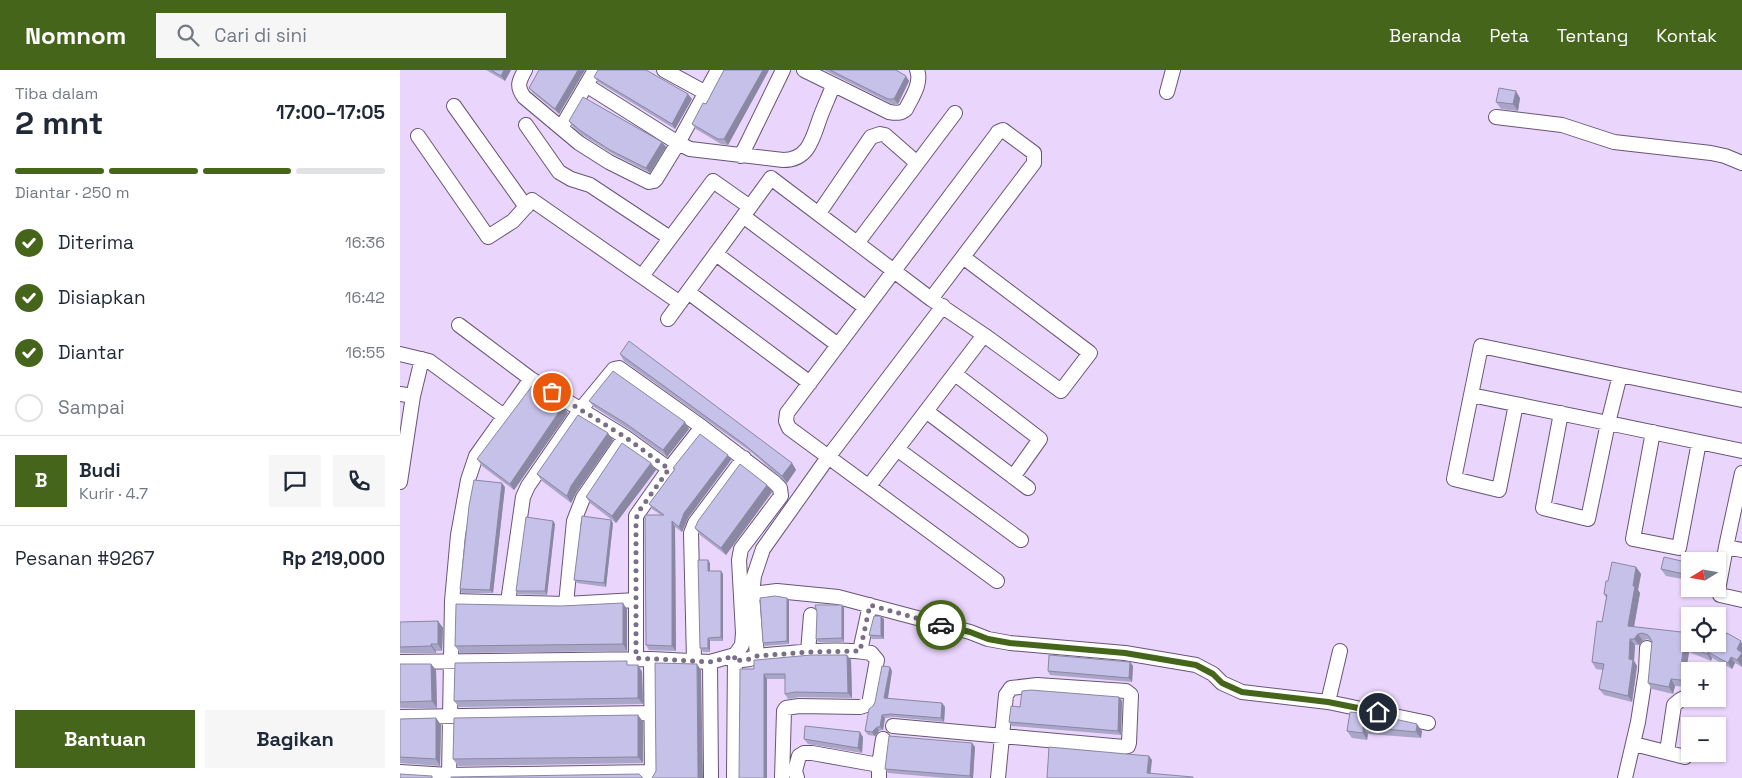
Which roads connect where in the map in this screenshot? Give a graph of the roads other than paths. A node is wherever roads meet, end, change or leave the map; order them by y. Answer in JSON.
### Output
{"nodes":[{"id":1,"x":525,"y":70,"type":"edge"},
{"id":2,"x":595,"y":70,"type":"edge"},
{"id":3,"x":664,"y":70,"type":"edge"},
{"id":4,"x":783,"y":70,"type":"edge"},
{"id":5,"x":804,"y":70,"type":"edge"},
{"id":6,"x":917,"y":70,"type":"edge"},
{"id":7,"x":1173,"y":70,"type":"edge"},
{"id":8,"x":713,"y":72,"type":"edge"},
{"id":9,"x":586,"y":85,"type":"junction"},
{"id":10,"x":834,"y":86,"type":"junction"},
{"id":11,"x":1167,"y":92,"type":"dead end"},
{"id":12,"x":706,"y":93,"type":"junction"},
{"id":13,"x":454,"y":106,"type":"dead end"},
{"id":14,"x":955,"y":113,"type":"dead end"},
{"id":15,"x":1496,"y":117,"type":"dead end"},
{"id":16,"x":526,"y":125,"type":"dead end"},
{"id":17,"x":560,"y":128,"type":"junction"},
{"id":18,"x":418,"y":136,"type":"dead end"},
{"id":19,"x":678,"y":143,"type":"junction"},
{"id":20,"x":741,"y":156,"type":"junction"},
{"id":21,"x":917,"y":163,"type":"junction"},
{"id":22,"x":1742,"y":163,"type":"edge"},
{"id":23,"x":526,"y":207,"type":"junction"},
{"id":24,"x":747,"y":212,"type":"junction"},
{"id":25,"x":819,"y":213,"type":"junction"},
{"id":26,"x":670,"y":238,"type":"junction"},
{"id":27,"x":858,"y":242,"type":"junction"},
{"id":28,"x":716,"y":254,"type":"junction"},
{"id":29,"x":963,"y":257,"type":"junction"},
{"id":30,"x":894,"y":270,"type":"junction"},
{"id":31,"x":642,"y":276,"type":"junction"},
{"id":32,"x":688,"y":292,"type":"junction"},
{"id":33,"x":937,"y":302,"type":"junction"},
{"id":34,"x":680,"y":304,"type":"junction"},
{"id":35,"x":866,"y":308,"type":"junction"},
{"id":36,"x":668,"y":319,"type":"dead end"},
{"id":37,"x":459,"y":325,"type":"dead end"},
{"id":38,"x":984,"y":335,"type":"junction"},
{"id":39,"x":838,"y":345,"type":"junction"},
{"id":40,"x":400,"y":354,"type":"edge"},
{"id":41,"x":422,"y":360,"type":"junction"},
{"id":42,"x":955,"y":374,"type":"junction"},
{"id":43,"x":1620,"y":375,"type":"junction"},
{"id":44,"x":531,"y":379,"type":"junction"},
{"id":45,"x":810,"y":383,"type":"junction"},
{"id":46,"x":1471,"y":394,"type":"junction"},
{"id":47,"x":407,"y":395,"type":"edge"},
{"id":48,"x":1742,"y":400,"type":"edge"},
{"id":49,"x":1516,"y":404,"type":"junction"},
{"id":50,"x":581,"y":409,"type":"junction"},
{"id":51,"x":926,"y":411,"type":"junction"},
{"id":52,"x":1561,"y":413,"type":"junction"},
{"id":53,"x":505,"y":416,"type":"junction"},
{"id":54,"x":1608,"y":423,"type":"junction"},
{"id":55,"x":702,"y":427,"type":"junction"},
{"id":56,"x":1653,"y":432,"type":"junction"},
{"id":57,"x":625,"y":437,"type":"junction"},
{"id":58,"x":1699,"y":442,"type":"junction"},
{"id":59,"x":897,"y":449,"type":"junction"},
{"id":60,"x":1742,"y":451,"type":"edge"},
{"id":61,"x":829,"y":456,"type":"junction"},
{"id":62,"x":744,"y":458,"type":"junction"},
{"id":63,"x":669,"y":469,"type":"junction"},
{"id":64,"x":1742,"y":473,"type":"edge"},
{"id":65,"x":1013,"y":477,"type":"junction"},
{"id":66,"x":400,"y":482,"type":"edge"},
{"id":67,"x":869,"y":486,"type":"junction"},
{"id":68,"x":1028,"y":488,"type":"dead end"},
{"id":69,"x":1021,"y":540,"type":"dead end"},
{"id":70,"x":1726,"y":546,"type":"junction"},
{"id":71,"x":1742,"y":550,"type":"edge"},
{"id":72,"x":997,"y":581,"type":"dead end"},
{"id":73,"x":752,"y":594,"type":"junction"},
{"id":74,"x":636,"y":600,"type":"junction"},
{"id":75,"x":1742,"y":600,"type":"edge"},
{"id":76,"x":452,"y":601,"type":"junction"},
{"id":77,"x":508,"y":602,"type":"junction"},
{"id":78,"x":566,"y":604,"type":"junction"},
{"id":79,"x":870,"y":605,"type":"junction"},
{"id":80,"x":811,"y":615,"type":"dead end"},
{"id":81,"x":1647,"y":648,"type":"dead end"},
{"id":82,"x":860,"y":651,"type":"junction"},
{"id":83,"x":1340,"y":651,"type":"dead end"},
{"id":84,"x":808,"y":652,"type":"junction"},
{"id":85,"x":757,"y":656,"type":"junction"},
{"id":86,"x":636,"y":658,"type":"junction"},
{"id":87,"x":651,"y":658,"type":"junction"},
{"id":88,"x":734,"y":658,"type":"junction"},
{"id":89,"x":450,"y":660,"type":"junction"},
{"id":90,"x":694,"y":661,"type":"junction"},
{"id":91,"x":400,"y":662,"type":"edge"},
{"id":92,"x":710,"y":662,"type":"junction"},
{"id":93,"x":1681,"y":700,"type":"edge"},
{"id":94,"x":1328,"y":702,"type":"junction"},
{"id":95,"x":651,"y":713,"type":"junction"},
{"id":96,"x":450,"y":715,"type":"junction"},
{"id":97,"x":400,"y":717,"type":"edge"},
{"id":98,"x":1428,"y":723,"type":"dead end"},
{"id":99,"x":893,"y":726,"type":"dead end"},
{"id":100,"x":1002,"y":737,"type":"junction"},
{"id":101,"x":883,"y":739,"type":"dead end"},
{"id":102,"x":1634,"y":744,"type":"junction"},
{"id":103,"x":1667,"y":752,"type":"junction"},
{"id":104,"x":1681,"y":756,"type":"edge"},
{"id":105,"x":400,"y":772,"type":"edge"},
{"id":106,"x":879,"y":772,"type":"edge"},
{"id":107,"x":652,"y":775,"type":"edge"},
{"id":108,"x":449,"y":776,"type":"edge"},
{"id":109,"x":711,"y":778,"type":"edge"},
{"id":110,"x":734,"y":778,"type":"edge"},
{"id":111,"x":782,"y":778,"type":"edge"},
{"id":112,"x":797,"y":778,"type":"edge"},
{"id":113,"x":998,"y":778,"type":"edge"},
{"id":114,"x":1625,"y":778,"type":"edge"}],
"edges":[{"from":1,"to":17,"type":"street"},
{"from":2,"to":9,"type":"street"},
{"from":3,"to":12,"type":"street"},
{"from":4,"to":20,"type":"street"},
{"from":5,"to":10,"type":"street"},
{"from":6,"to":10,"type":"street"},
{"from":7,"to":11,"type":"street"},
{"from":8,"to":12,"type":"street"},
{"from":9,"to":17,"type":"street"},
{"from":9,"to":19,"type":"street"},
{"from":10,"to":20,"type":"street"},
{"from":12,"to":19,"type":"street"},
{"from":13,"to":23,"type":"street"},
{"from":14,"to":21,"type":"street"},
{"from":15,"to":22,"type":"street"},
{"from":16,"to":26,"type":"street"},
{"from":17,"to":19,"type":"street"},
{"from":18,"to":23,"type":"street"},
{"from":19,"to":20,"type":"street"},
{"from":21,"to":25,"type":"street"},
{"from":21,"to":27,"type":"street"},
{"from":23,"to":31,"type":"street"},
{"from":24,"to":25,"type":"street"},
{"from":24,"to":26,"type":"street"},
{"from":24,"to":28,"type":"street"},
{"from":24,"to":35,"type":"street"},
{"from":25,"to":27,"type":"street"},
{"from":26,"to":31,"type":"street"},
{"from":27,"to":30,"type":"street"},
{"from":28,"to":32,"type":"street"},
{"from":28,"to":39,"type":"street"},
{"from":29,"to":30,"type":"street"},
{"from":29,"to":33,"type":"street"},
{"from":29,"to":38,"type":"street"},
{"from":30,"to":33,"type":"street"},
{"from":30,"to":35,"type":"street"},
{"from":31,"to":34,"type":"street"},
{"from":32,"to":34,"type":"street"},
{"from":32,"to":45,"type":"street"},
{"from":33,"to":38,"type":"street"},
{"from":33,"to":61,"type":"street"},
{"from":34,"to":36,"type":"street"},
{"from":35,"to":39,"type":"street"},
{"from":37,"to":44,"type":"street"},
{"from":38,"to":42,"type":"street"},
{"from":39,"to":45,"type":"street"},
{"from":40,"to":41,"type":"street"},
{"from":41,"to":47,"type":"street"},
{"from":41,"to":53,"type":"street"},
{"from":42,"to":51,"type":"street"},
{"from":42,"to":65,"type":"street"},
{"from":43,"to":46,"type":"street"},
{"from":43,"to":48,"type":"street"},
{"from":43,"to":54,"type":"street"},
{"from":44,"to":50,"type":"street"},
{"from":44,"to":53,"type":"street"},
{"from":45,"to":61,"type":"street"},
{"from":46,"to":49,"type":"street"},
{"from":46,"to":49,"type":"street"},
{"from":47,"to":66,"type":"street"},
{"from":49,"to":52,"type":"street"},
{"from":50,"to":55,"type":"street"},
{"from":50,"to":57,"type":"street"},
{"from":50,"to":77,"type":"street"},
{"from":51,"to":59,"type":"street"},
{"from":51,"to":65,"type":"street"},
{"from":52,"to":54,"type":"street"},
{"from":52,"to":54,"type":"street"},
{"from":53,"to":76,"type":"street"},
{"from":54,"to":56,"type":"street"},
{"from":55,"to":62,"type":"street"},
{"from":55,"to":63,"type":"street"},
{"from":56,"to":58,"type":"street"},
{"from":56,"to":58,"type":"street"},
{"from":57,"to":63,"type":"street"},
{"from":57,"to":78,"type":"street"},
{"from":58,"to":60,"type":"street"},
{"from":59,"to":67,"type":"street"},
{"from":59,"to":69,"type":"street"},
{"from":61,"to":67,"type":"street"},
{"from":61,"to":73,"type":"street"},
{"from":62,"to":88,"type":"street"},
{"from":62,"to":90,"type":"street"},
{"from":63,"to":74,"type":"street"},
{"from":64,"to":70,"type":"street"},
{"from":65,"to":68,"type":"street"},
{"from":67,"to":72,"type":"street"},
{"from":70,"to":71,"type":"street"},
{"from":70,"to":75,"type":"street"},
{"from":73,"to":79,"type":"street"},
{"from":73,"to":85,"type":"street"},
{"from":74,"to":78,"type":"street"},
{"from":74,"to":86,"type":"street"},
{"from":76,"to":77,"type":"street"},
{"from":76,"to":89,"type":"street"},
{"from":77,"to":78,"type":"street"},
{"from":79,"to":82,"type":"street"},
{"from":79,"to":94,"type":"street"},
{"from":80,"to":84,"type":"street"},
{"from":81,"to":102,"type":"street"},
{"from":82,"to":84,"type":"street"},
{"from":82,"to":111,"type":"street"},
{"from":83,"to":94,"type":"street"},
{"from":84,"to":85,"type":"street"},
{"from":85,"to":88,"type":"street"},
{"from":86,"to":87,"type":"street"},
{"from":86,"to":89,"type":"street"},
{"from":87,"to":90,"type":"street"},
{"from":87,"to":95,"type":"street"},
{"from":88,"to":92,"type":"street"},
{"from":88,"to":110,"type":"street"},
{"from":89,"to":91,"type":"street"},
{"from":89,"to":96,"type":"street"},
{"from":90,"to":92,"type":"street"},
{"from":92,"to":109,"type":"street"},
{"from":93,"to":103,"type":"street"},
{"from":94,"to":98,"type":"street"},
{"from":95,"to":96,"type":"street"},
{"from":95,"to":107,"type":"street"},
{"from":96,"to":97,"type":"street"},
{"from":96,"to":108,"type":"street"},
{"from":99,"to":100,"type":"street"},
{"from":100,"to":100,"type":"street"},
{"from":100,"to":113,"type":"street"},
{"from":101,"to":106,"type":"street"},
{"from":102,"to":103,"type":"street"},
{"from":102,"to":114,"type":"street"},
{"from":103,"to":104,"type":"street"},
{"from":105,"to":108,"type":"street"},
{"from":106,"to":112,"type":"street"},
{"from":107,"to":108,"type":"street"}]}
